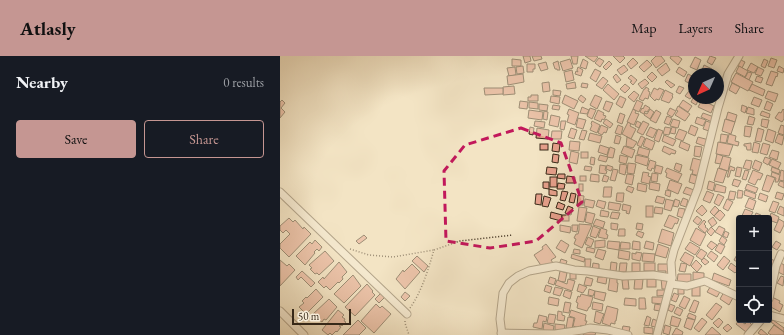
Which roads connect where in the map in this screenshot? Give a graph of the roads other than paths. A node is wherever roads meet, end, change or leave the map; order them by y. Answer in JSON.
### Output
{"nodes":[{"id":1,"x":739,"y":56,"type":"edge"},
{"id":2,"x":280,"y":192,"type":"edge"},
{"id":3,"x":781,"y":254,"type":"dead end"},
{"id":4,"x":671,"y":281,"type":"junction"},
{"id":5,"x":772,"y":287,"type":"edge"},
{"id":6,"x":736,"y":295,"type":"edge"},
{"id":7,"x":280,"y":311,"type":"edge"},
{"id":8,"x":407,"y":314,"type":"road end"},
{"id":9,"x":772,"y":316,"type":"edge"},
{"id":10,"x":784,"y":319,"type":"edge"},
{"id":11,"x":758,"y":323,"type":"edge"},
{"id":12,"x":501,"y":334,"type":"edge"},
{"id":13,"x":304,"y":335,"type":"edge"},
{"id":14,"x":628,"y":335,"type":"edge"},
{"id":15,"x":657,"y":335,"type":"edge"},
{"id":16,"x":748,"y":335,"type":"edge"}],
"edges":[{"from":1,"to":4,"type":"street"},
{"from":2,"to":8,"type":"street"},
{"from":3,"to":5,"type":"street"},
{"from":4,"to":6,"type":"street"},
{"from":4,"to":12,"type":"street"},
{"from":4,"to":15,"type":"street"},
{"from":7,"to":13,"type":"street"},
{"from":9,"to":10,"type":"street"},
{"from":11,"to":16,"type":"street"},
{"from":12,"to":14,"type":"street"}]}
